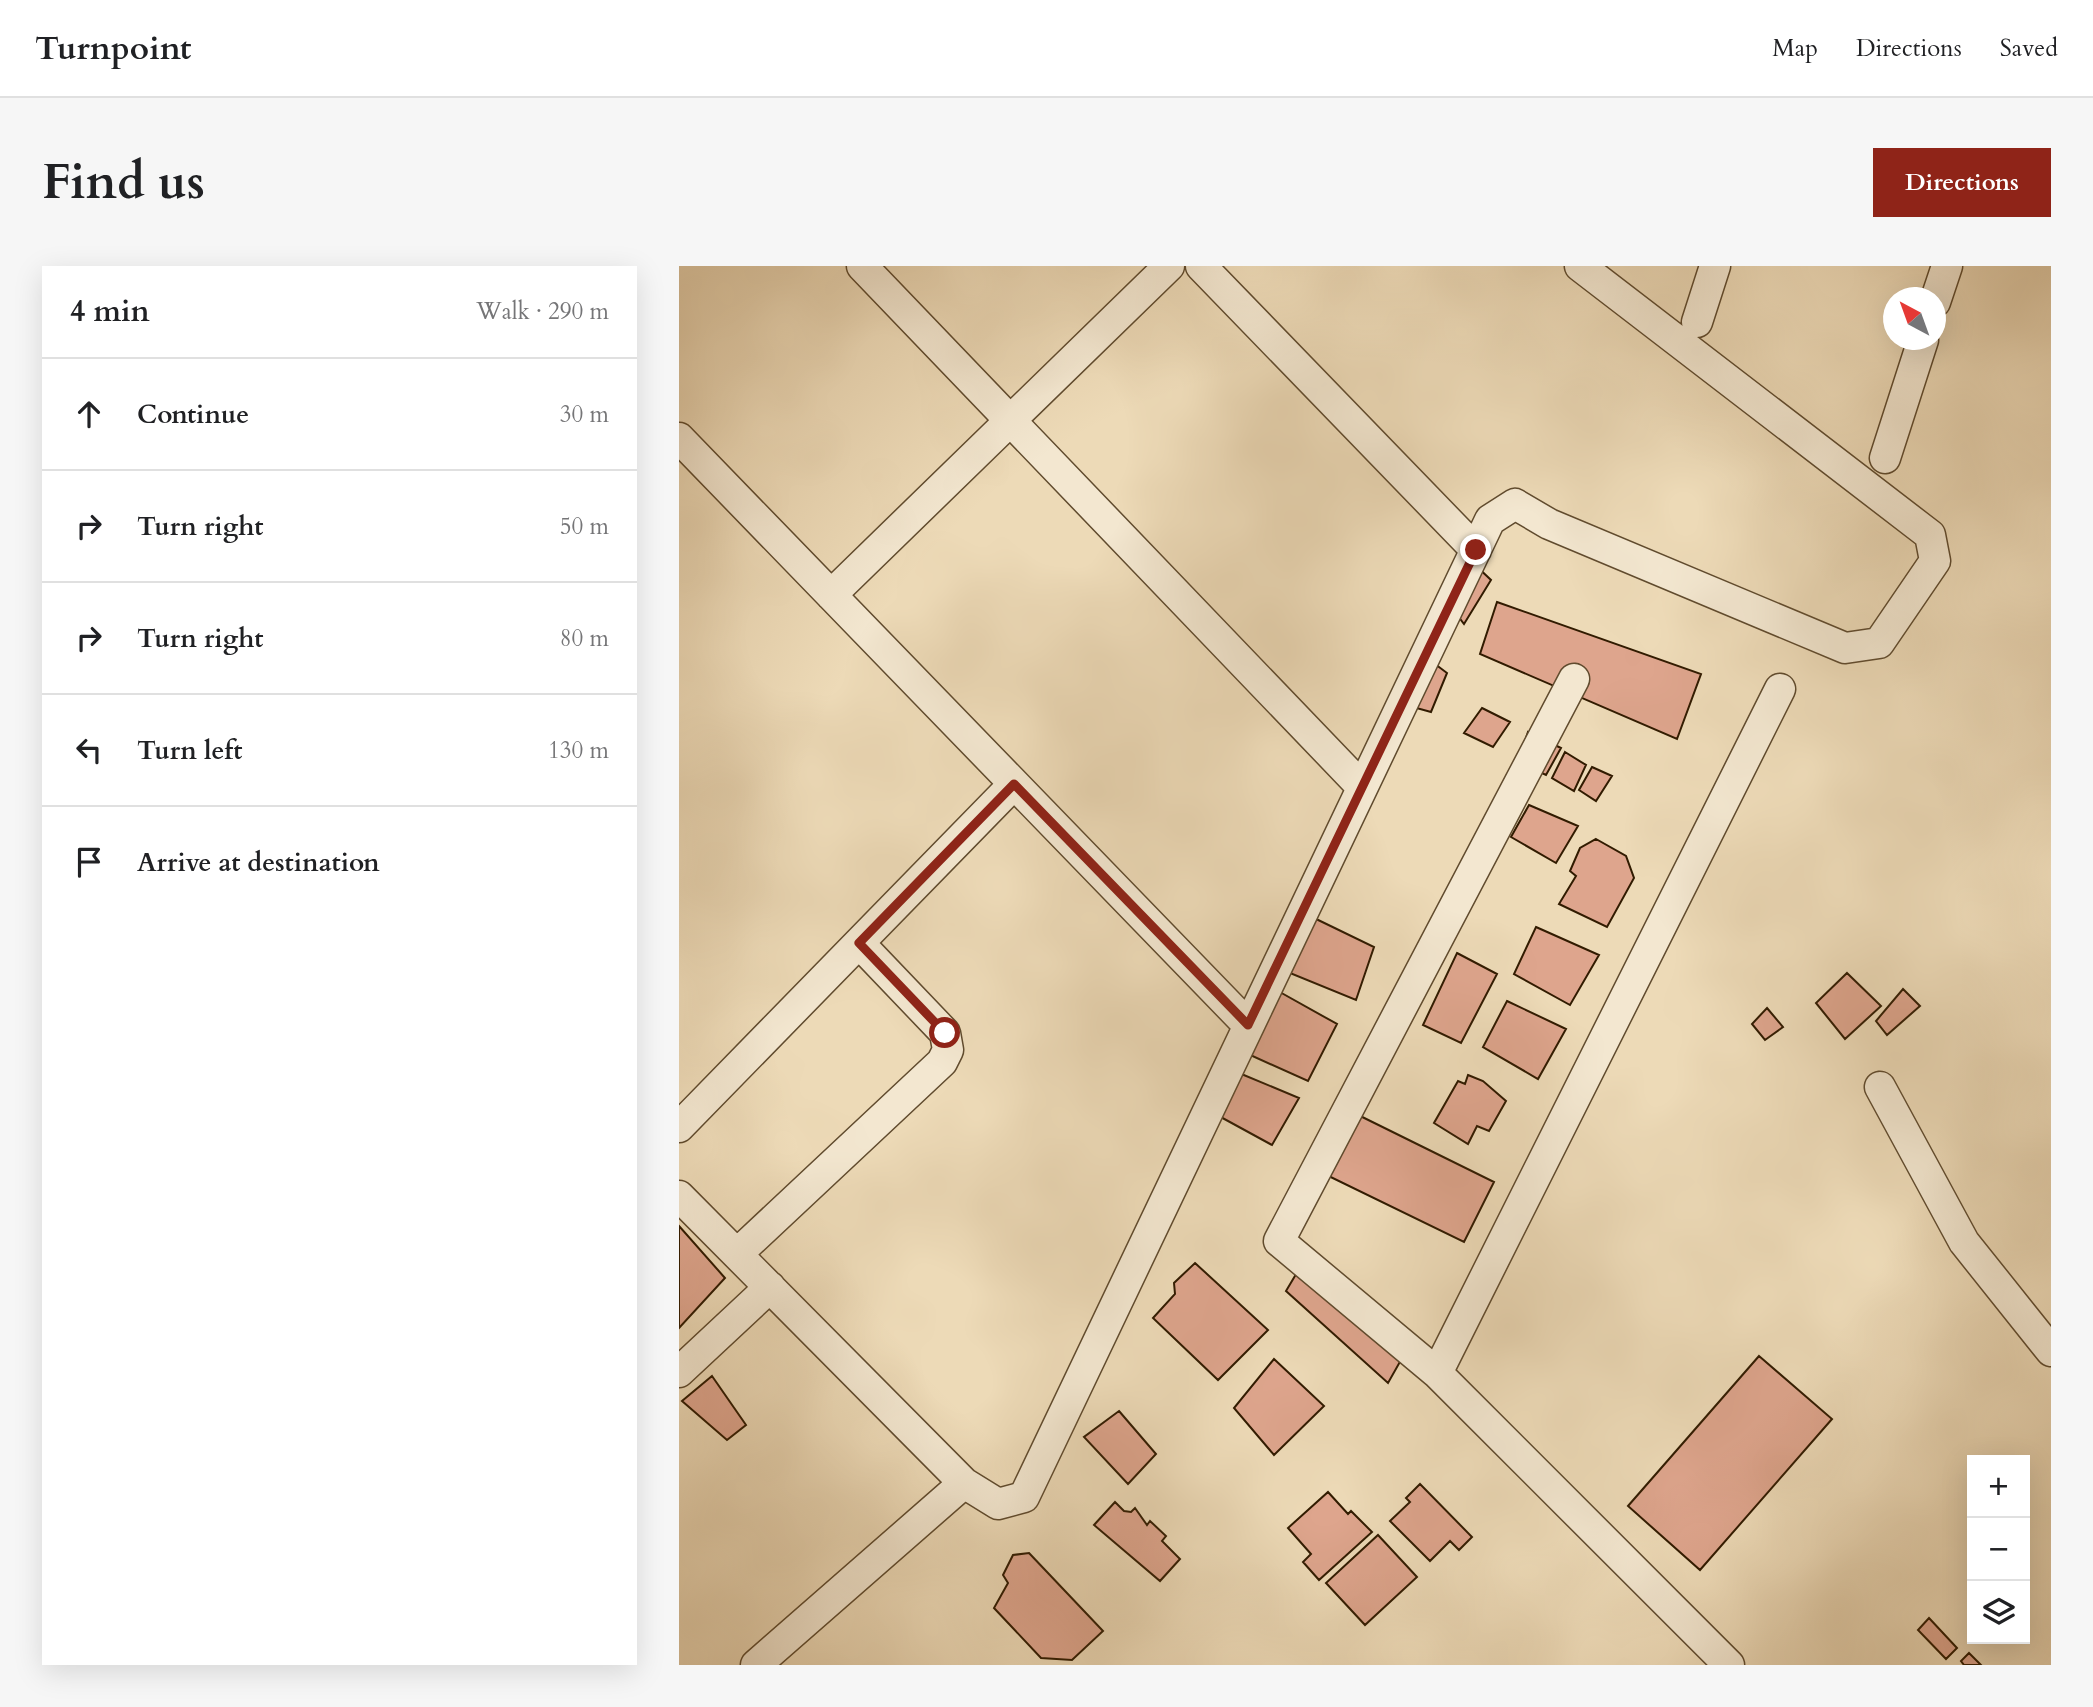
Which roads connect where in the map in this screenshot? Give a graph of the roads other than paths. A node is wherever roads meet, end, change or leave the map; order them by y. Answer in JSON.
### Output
{"nodes":[{"id":1,"x":862,"y":266,"type":"edge"},
{"id":2,"x":1169,"y":266,"type":"edge"},
{"id":3,"x":1201,"y":266,"type":"edge"},
{"id":4,"x":1580,"y":266,"type":"edge"},
{"id":5,"x":1715,"y":266,"type":"edge"},
{"id":6,"x":1947,"y":266,"type":"edge"},
{"id":7,"x":1940,"y":287,"type":"edge"},
{"id":8,"x":1697,"y":322,"type":"dead end"},
{"id":9,"x":1920,"y":350,"type":"edge"},
{"id":10,"x":1011,"y":422,"type":"junction"},
{"id":11,"x":679,"y":438,"type":"edge"},
{"id":12,"x":1885,"y":458,"type":"dead end"},
{"id":13,"x":1476,"y":550,"type":"junction"},
{"id":14,"x":831,"y":595,"type":"junction"},
{"id":15,"x":1574,"y":679,"type":"dead end"},
{"id":16,"x":1780,"y":689,"type":"dead end"},
{"id":17,"x":1014,"y":784,"type":"junction"},
{"id":18,"x":1362,"y":788,"type":"junction"},
{"id":19,"x":859,"y":943,"type":"junction"},
{"id":20,"x":1248,"y":1025,"type":"junction"},
{"id":21,"x":1880,"y":1087,"type":"dead end"},
{"id":22,"x":679,"y":1127,"type":"edge"},
{"id":23,"x":679,"y":1196,"type":"edge"},
{"id":24,"x":737,"y":1254,"type":"junction"},
{"id":25,"x":770,"y":1287,"type":"junction"},
{"id":26,"x":2051,"y":1351,"type":"edge"},
{"id":27,"x":679,"y":1372,"type":"edge"},
{"id":28,"x":1437,"y":1373,"type":"junction"},
{"id":29,"x":964,"y":1483,"type":"junction"},
{"id":30,"x":756,"y":1665,"type":"edge"},
{"id":31,"x":1729,"y":1665,"type":"edge"}],
"edges":[{"from":1,"to":10,"type":"street"},
{"from":2,"to":10,"type":"street"},
{"from":3,"to":13,"type":"street"},
{"from":4,"to":13,"type":"street"},
{"from":5,"to":8,"type":"street"},
{"from":6,"to":7,"type":"street"},
{"from":9,"to":12,"type":"street"},
{"from":10,"to":14,"type":"street"},
{"from":10,"to":18,"type":"street"},
{"from":11,"to":14,"type":"street"},
{"from":13,"to":18,"type":"street"},
{"from":14,"to":17,"type":"street"},
{"from":15,"to":28,"type":"street"},
{"from":16,"to":28,"type":"street"},
{"from":17,"to":19,"type":"street"},
{"from":17,"to":20,"type":"street"},
{"from":18,"to":20,"type":"street"},
{"from":19,"to":22,"type":"street"},
{"from":19,"to":24,"type":"street"},
{"from":20,"to":29,"type":"street"},
{"from":21,"to":26,"type":"street"},
{"from":23,"to":24,"type":"street"},
{"from":24,"to":25,"type":"street"},
{"from":25,"to":27,"type":"street"},
{"from":25,"to":29,"type":"street"},
{"from":28,"to":31,"type":"street"},
{"from":29,"to":30,"type":"street"}]}
